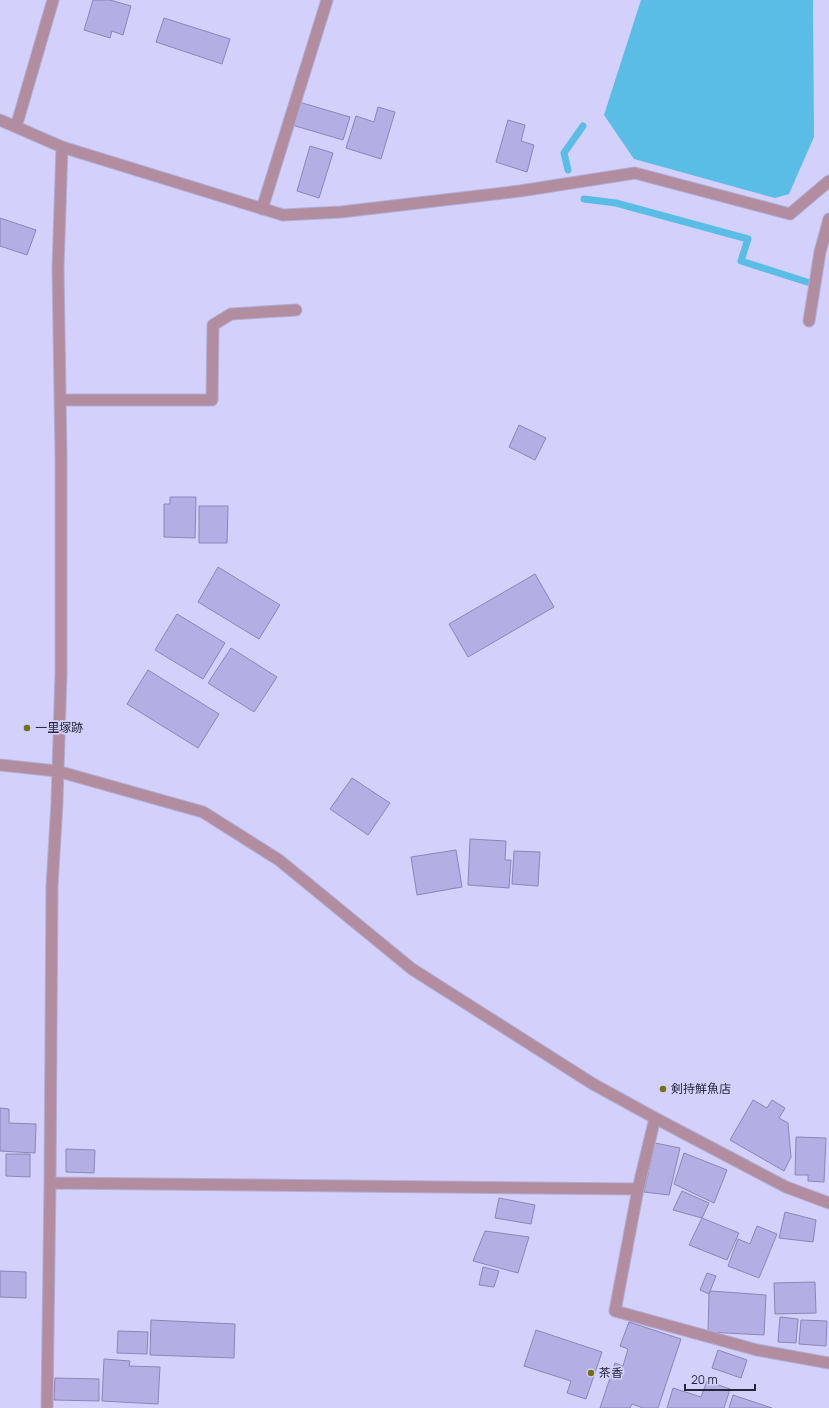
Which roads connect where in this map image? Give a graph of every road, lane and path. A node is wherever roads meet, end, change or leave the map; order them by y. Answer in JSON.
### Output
{"nodes":[{"id":1,"x":53,"y":0,"type":"edge"},
{"id":2,"x":328,"y":0,"type":"edge"},
{"id":3,"x":0,"y":120,"type":"edge"},
{"id":4,"x":16,"y":127,"type":"junction"},
{"id":5,"x":62,"y":147,"type":"junction"},
{"id":6,"x":829,"y":181,"type":"edge"},
{"id":7,"x":262,"y":209,"type":"junction"},
{"id":8,"x":829,"y":219,"type":"edge"},
{"id":9,"x":296,"y":310,"type":"dead end"},
{"id":10,"x":809,"y":321,"type":"dead end"},
{"id":11,"x":60,"y":400,"type":"junction"},
{"id":12,"x":0,"y":765,"type":"edge"},
{"id":13,"x":57,"y":770,"type":"junction"},
{"id":14,"x":655,"y":1118,"type":"junction"},
{"id":15,"x":50,"y":1183,"type":"junction"},
{"id":16,"x":638,"y":1189,"type":"junction"},
{"id":17,"x":829,"y":1203,"type":"edge"},
{"id":18,"x":829,"y":1363,"type":"edge"},
{"id":19,"x":47,"y":1408,"type":"edge"}],
"edges":[{"from":1,"to":4,"type":"street"},
{"from":2,"to":7,"type":"street"},
{"from":3,"to":4,"type":"street"},
{"from":4,"to":5,"type":"street"},
{"from":5,"to":7,"type":"street"},
{"from":5,"to":11,"type":"street"},
{"from":6,"to":7,"type":"street"},
{"from":8,"to":10,"type":"street"},
{"from":9,"to":11,"type":"street"},
{"from":11,"to":13,"type":"street"},
{"from":12,"to":13,"type":"street"},
{"from":13,"to":14,"type":"street"},
{"from":13,"to":15,"type":"street"},
{"from":14,"to":16,"type":"street"},
{"from":14,"to":17,"type":"street"},
{"from":15,"to":16,"type":"street"},
{"from":15,"to":19,"type":"street"},
{"from":16,"to":18,"type":"street"}]}
